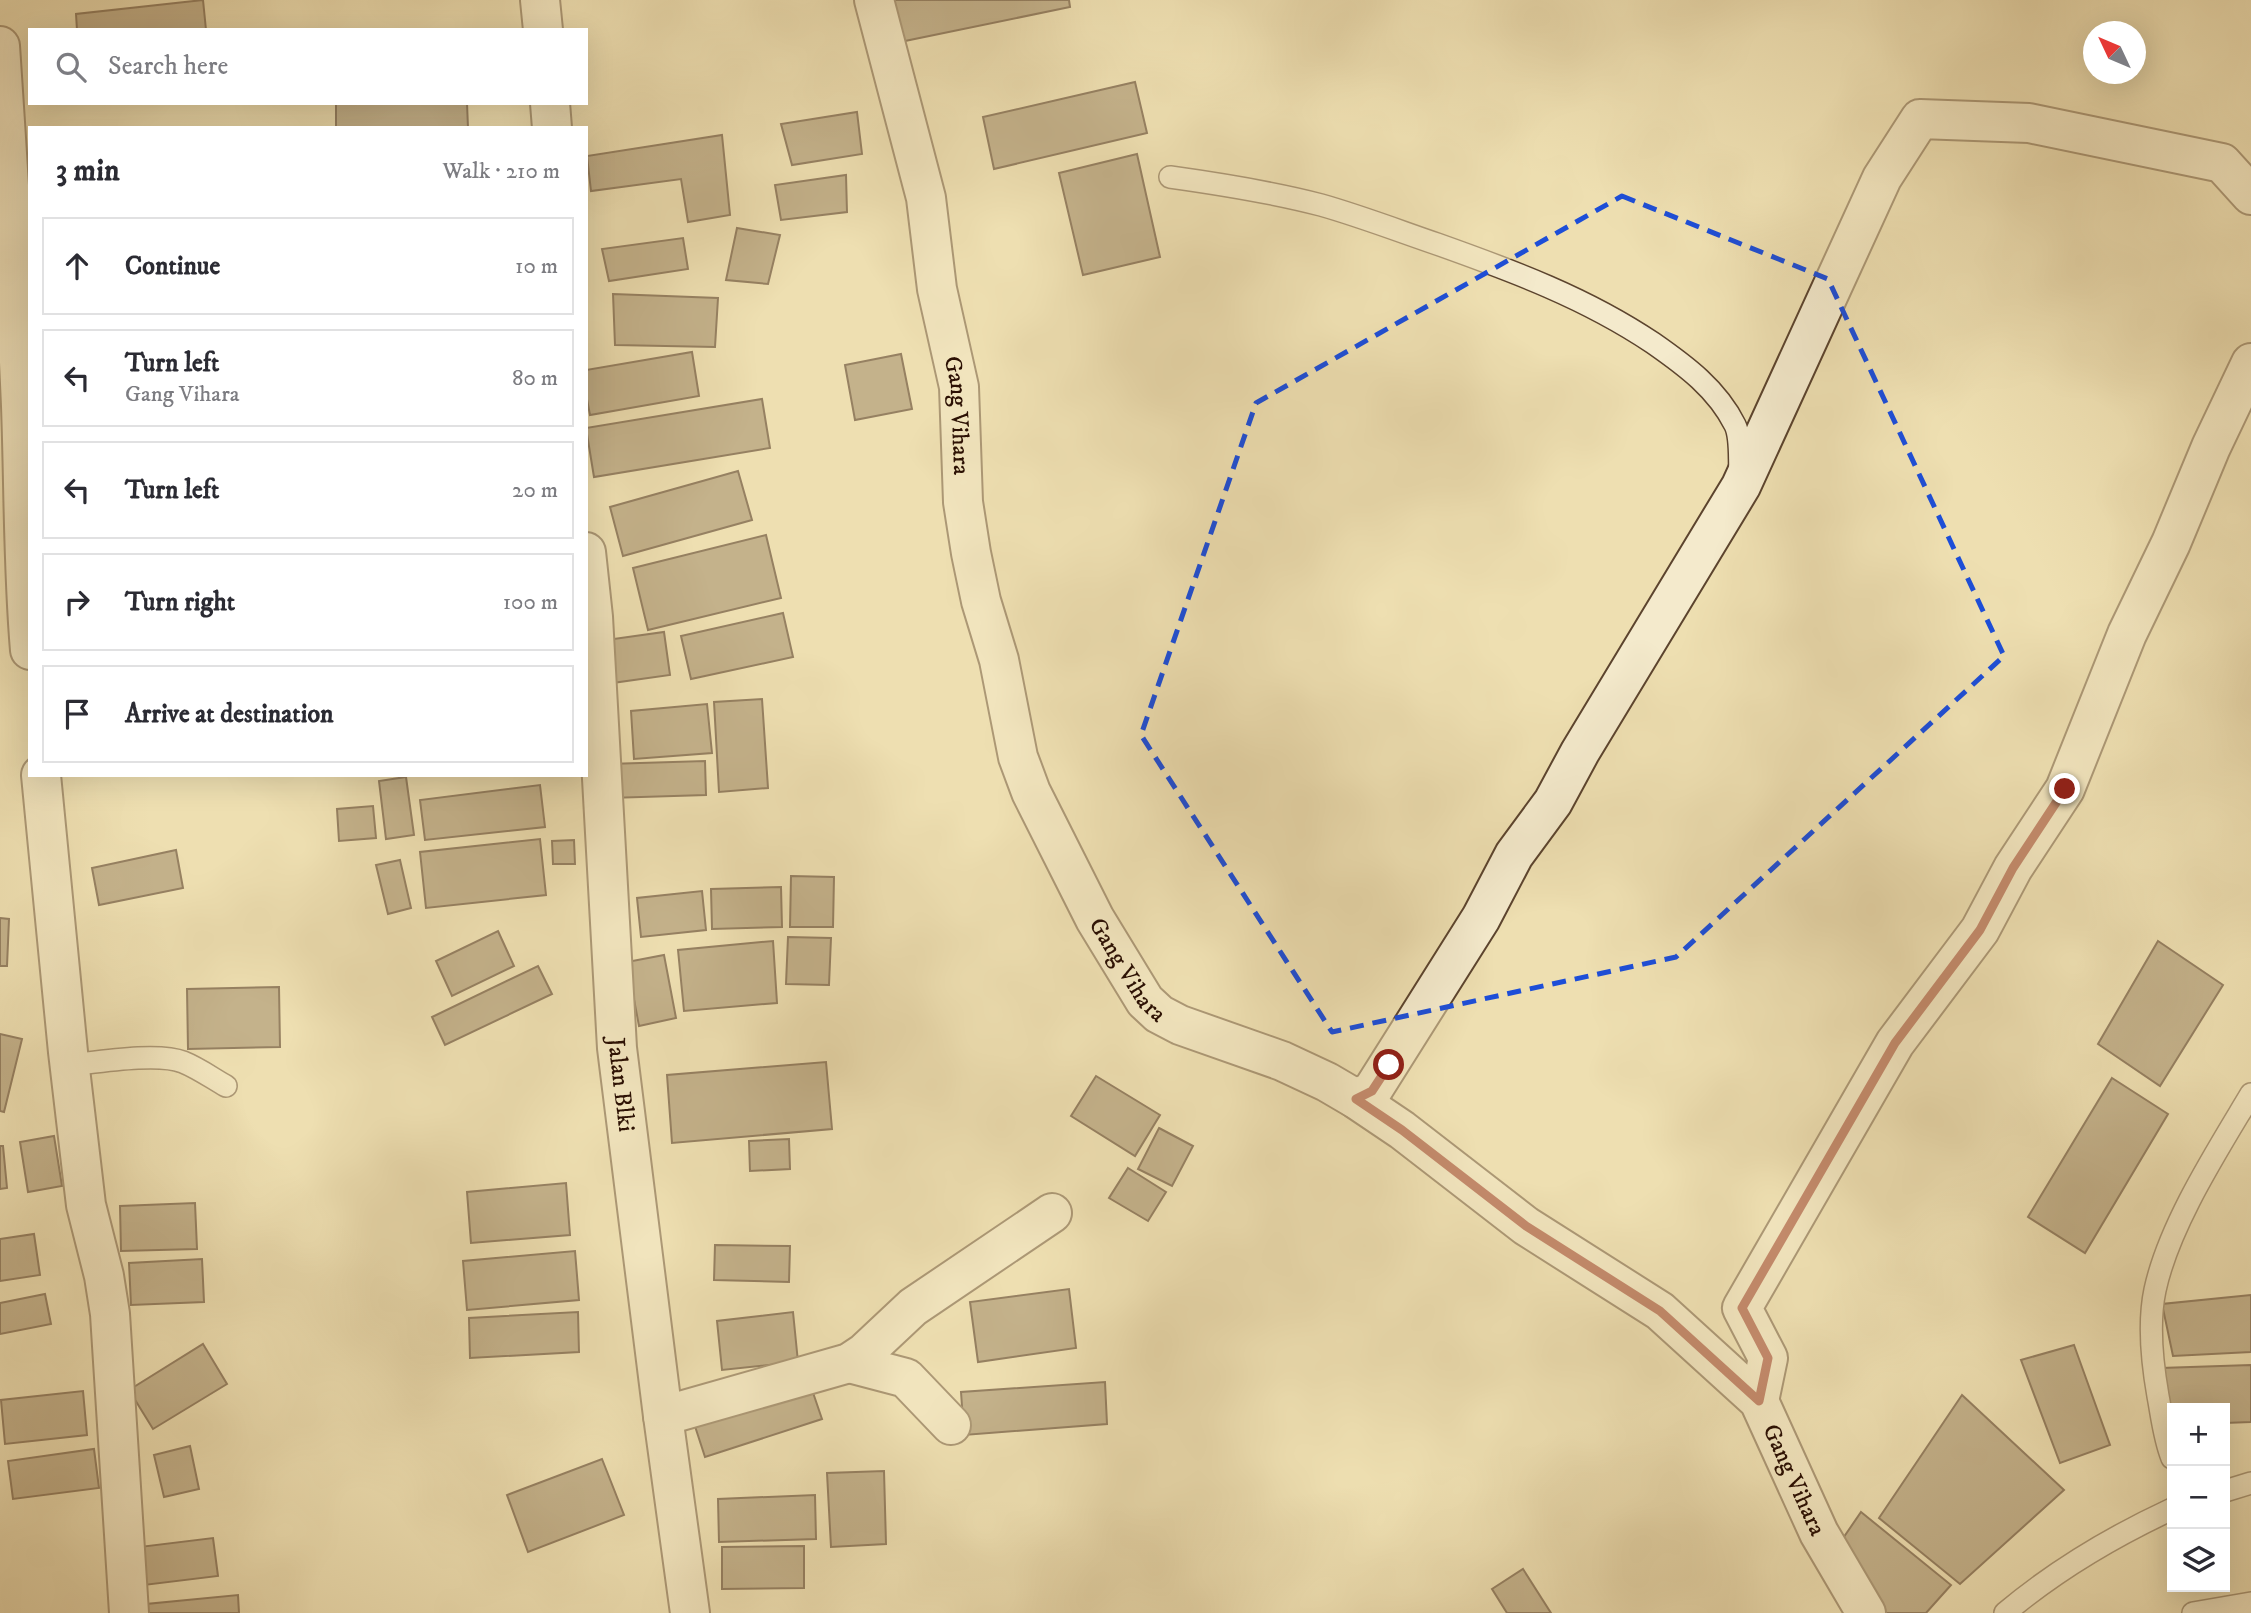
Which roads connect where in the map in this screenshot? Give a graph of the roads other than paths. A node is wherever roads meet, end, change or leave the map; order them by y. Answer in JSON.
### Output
{"nodes":[{"id":1,"x":540,"y":0,"type":"edge"},
{"id":2,"x":874,"y":0,"type":"edge"},
{"id":3,"x":543,"y":28,"type":"edge"},
{"id":4,"x":0,"y":46,"type":"edge"},
{"id":5,"x":550,"y":105,"type":"edge"},
{"id":6,"x":552,"y":126,"type":"edge"},
{"id":7,"x":1170,"y":177,"type":"dead end"},
{"id":8,"x":2251,"y":195,"type":"edge"},
{"id":9,"x":2251,"y":363,"type":"edge"},
{"id":10,"x":1741,"y":486,"type":"junction"},
{"id":11,"x":588,"y":571,"type":"edge"},
{"id":12,"x":28,"y":627,"type":"edge"},
{"id":13,"x":41,"y":777,"type":"edge"},
{"id":14,"x":69,"y":1065,"type":"junction"},
{"id":15,"x":226,"y":1086,"type":"dead end"},
{"id":16,"x":2251,"y":1094,"type":"edge"},
{"id":17,"x":1356,"y":1099,"type":"junction"},
{"id":18,"x":1052,"y":1213,"type":"dead end"},
{"id":19,"x":849,"y":1363,"type":"junction"},
{"id":20,"x":1759,"y":1401,"type":"junction"},
{"id":21,"x":663,"y":1416,"type":"junction"},
{"id":22,"x":951,"y":1424,"type":"dead end"},
{"id":23,"x":2167,"y":1447,"type":"edge"},
{"id":24,"x":2251,"y":1483,"type":"edge"},
{"id":25,"x":2230,"y":1489,"type":"edge"},
{"id":26,"x":2167,"y":1511,"type":"edge"},
{"id":27,"x":2251,"y":1604,"type":"edge"},
{"id":28,"x":129,"y":1613,"type":"edge"},
{"id":29,"x":690,"y":1613,"type":"edge"},
{"id":30,"x":1866,"y":1613,"type":"edge"},
{"id":31,"x":2005,"y":1613,"type":"edge"},
{"id":32,"x":2193,"y":1613,"type":"edge"}],
"edges":[{"from":1,"to":3,"type":"street"},
{"from":2,"to":17,"type":"street","name":"Gang Vihara"},
{"from":4,"to":12,"type":"street"},
{"from":5,"to":6,"type":"street"},
{"from":7,"to":10,"type":"lane"},
{"from":8,"to":10,"type":"street"},
{"from":9,"to":20,"type":"street"},
{"from":10,"to":17,"type":"street"},
{"from":11,"to":21,"type":"street","name":"Jalan Blki"},
{"from":13,"to":14,"type":"street"},
{"from":14,"to":15,"type":"lane"},
{"from":14,"to":28,"type":"street"},
{"from":16,"to":23,"type":"lane"},
{"from":17,"to":20,"type":"street","name":"Gang Vihara"},
{"from":18,"to":19,"type":"street"},
{"from":19,"to":21,"type":"street"},
{"from":19,"to":22,"type":"street"},
{"from":20,"to":30,"type":"street","name":"Gang Vihara"},
{"from":21,"to":29,"type":"street","name":"Jalan Blki"},
{"from":24,"to":25,"type":"lane"},
{"from":26,"to":31,"type":"lane"},
{"from":27,"to":32,"type":"lane"}]}
